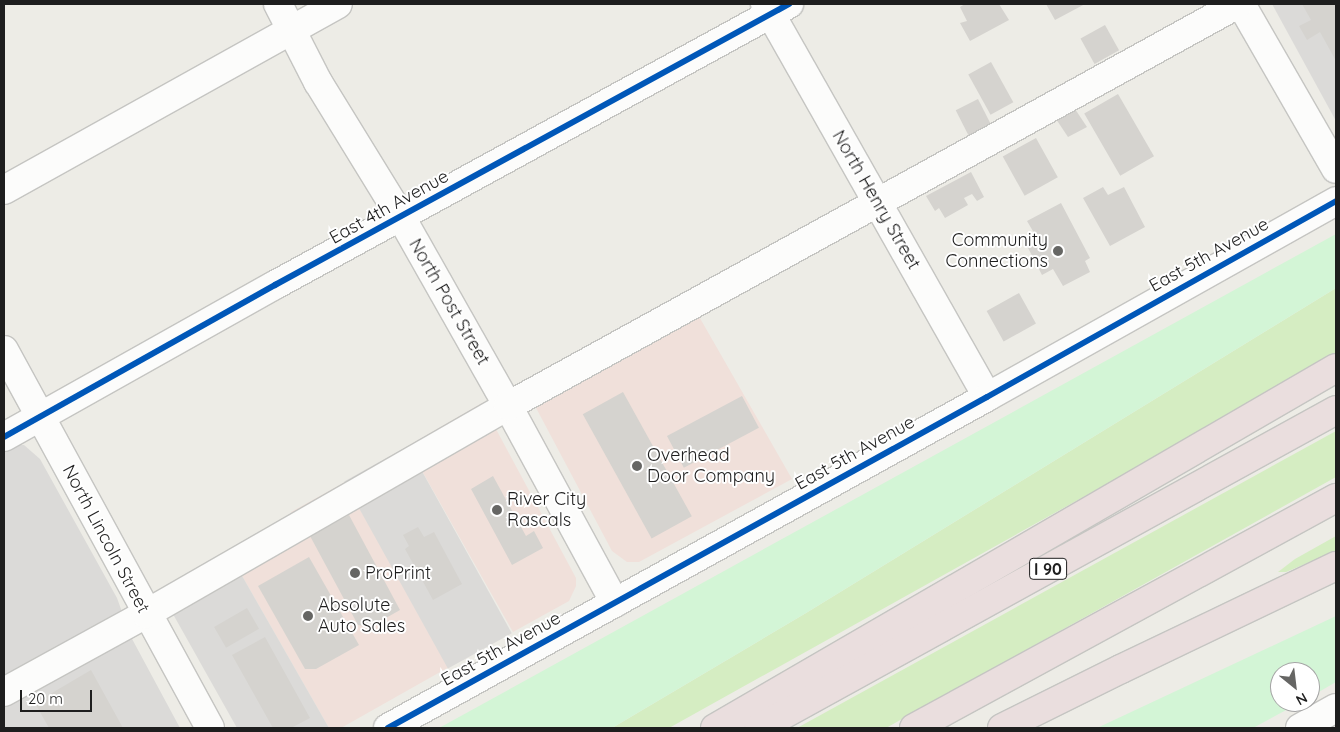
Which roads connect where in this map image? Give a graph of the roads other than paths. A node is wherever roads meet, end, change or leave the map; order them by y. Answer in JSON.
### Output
{"nodes":[{"id":1,"x":278,"y":4,"type":"edge"},
{"id":2,"x":338,"y":4,"type":"edge"},
{"id":3,"x":1239,"y":4,"type":"edge"},
{"id":4,"x":775,"y":7,"type":"edge"},
{"id":5,"x":291,"y":29,"type":"junction"},
{"id":6,"x":1336,"y":169,"type":"edge"},
{"id":7,"x":4,"y":190,"type":"edge"},
{"id":8,"x":1336,"y":201,"type":"edge"},
{"id":9,"x":878,"y":202,"type":"junction"},
{"id":10,"x":401,"y":217,"type":"junction"},
{"id":11,"x":4,"y":350,"type":"edge"},
{"id":12,"x":1336,"y":368,"type":"edge"},
{"id":13,"x":987,"y":397,"type":"junction"},
{"id":14,"x":508,"y":406,"type":"junction"},
{"id":15,"x":1336,"y":410,"type":"edge"},
{"id":16,"x":40,"y":416,"type":"junction"},
{"id":17,"x":4,"y":436,"type":"edge"},
{"id":18,"x":1336,"y":498,"type":"edge"},
{"id":19,"x":1336,"y":566,"type":"edge"},
{"id":20,"x":615,"y":602,"type":"junction"},
{"id":21,"x":146,"y":614,"type":"junction"},
{"id":22,"x":4,"y":692,"type":"edge"},
{"id":23,"x":1336,"y":708,"type":"edge"},
{"id":24,"x":210,"y":728,"type":"edge"},
{"id":25,"x":388,"y":728,"type":"edge"},
{"id":26,"x":715,"y":728,"type":"edge"},
{"id":27,"x":759,"y":728,"type":"edge"},
{"id":28,"x":914,"y":728,"type":"edge"},
{"id":29,"x":1002,"y":728,"type":"edge"},
{"id":30,"x":1300,"y":728,"type":"edge"}],
"edges":[{"from":1,"to":5,"type":"street","name":"North Post Street"},
{"from":2,"to":5,"type":"street"},
{"from":3,"to":6,"type":"street"},
{"from":3,"to":9,"type":"street"},
{"from":4,"to":9,"type":"street","name":"North Henry Street"},
{"from":4,"to":10,"type":"street","name":"East 4th Avenue"},
{"from":5,"to":7,"type":"street"},
{"from":5,"to":10,"type":"street","name":"North Post Street"},
{"from":8,"to":13,"type":"street","name":"East 5th Avenue"},
{"from":9,"to":13,"type":"street","name":"North Henry Street"},
{"from":9,"to":14,"type":"street"},
{"from":10,"to":14,"type":"street","name":"North Post Street"},
{"from":10,"to":16,"type":"street","name":"East 4th Avenue"},
{"from":11,"to":16,"type":"street","name":"North Lincoln Street"},
{"from":12,"to":26,"type":"highway"},
{"from":13,"to":20,"type":"street","name":"East 5th Avenue"},
{"from":14,"to":20,"type":"street","name":"North Post Street"},
{"from":14,"to":21,"type":"street"},
{"from":15,"to":27,"type":"highway","number":"I 90"},
{"from":16,"to":17,"type":"street","name":"East 4th Avenue"},
{"from":16,"to":21,"type":"street","name":"North Lincoln Street"},
{"from":18,"to":28,"type":"highway"},
{"from":19,"to":29,"type":"highway"},
{"from":20,"to":25,"type":"street","name":"East 5th Avenue"},
{"from":21,"to":22,"type":"street"},
{"from":21,"to":24,"type":"street","name":"North Lincoln Street"},
{"from":23,"to":30,"type":"street"}]}
